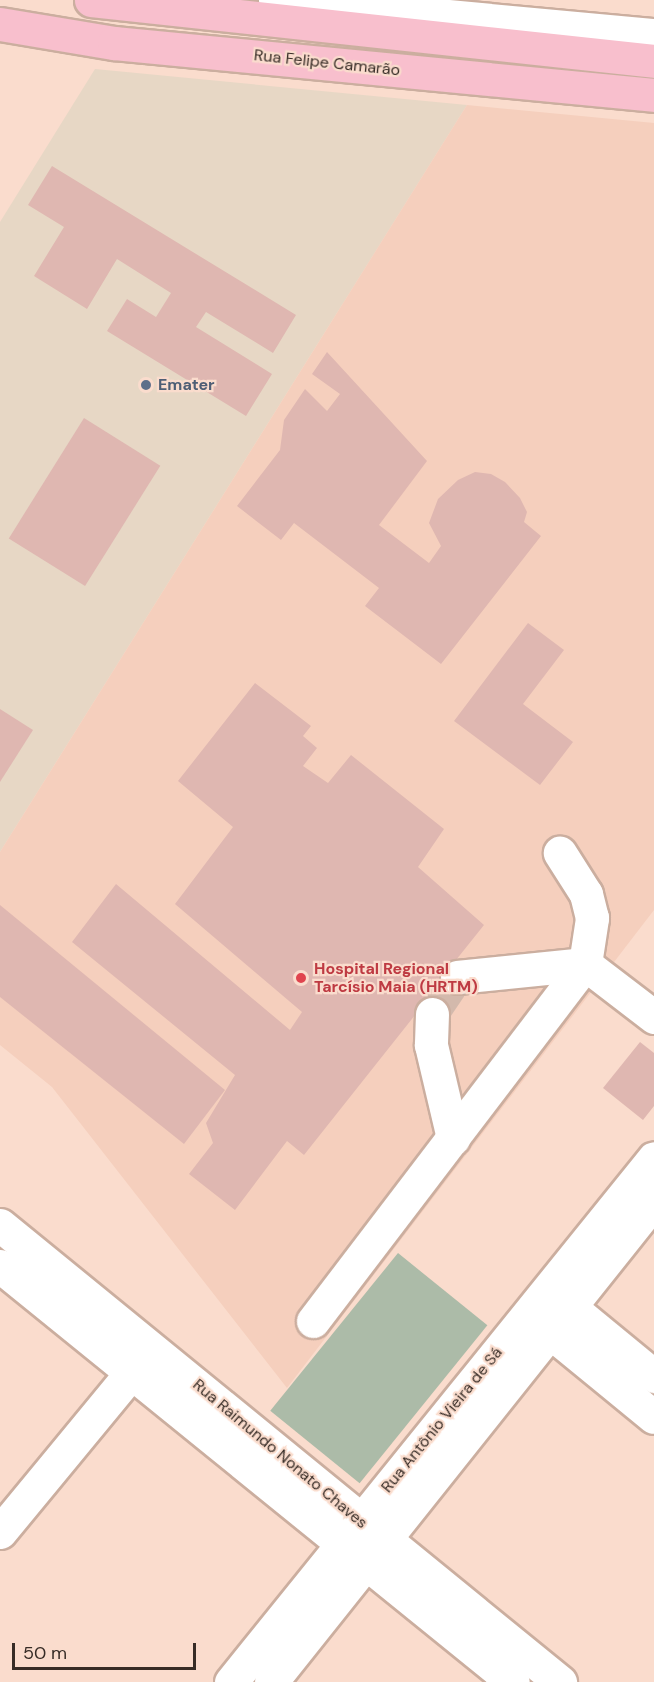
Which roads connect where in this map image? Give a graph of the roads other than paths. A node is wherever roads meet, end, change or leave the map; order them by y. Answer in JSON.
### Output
{"nodes":[{"id":1,"x":91,"y":0,"type":"edge"},
{"id":2,"x":275,"y":0,"type":"edge"},
{"id":3,"x":0,"y":24,"type":"edge"},
{"id":4,"x":654,"y":34,"type":"edge"},
{"id":5,"x":654,"y":61,"type":"edge"},
{"id":6,"x":654,"y":95,"type":"edge"},
{"id":7,"x":560,"y":852,"type":"dead end"},
{"id":8,"x":585,"y":964,"type":"junction"},
{"id":9,"x":457,"y":977,"type":"dead end"},
{"id":10,"x":432,"y":1014,"type":"tunnel mouth"},
{"id":11,"x":654,"y":1017,"type":"edge"},
{"id":12,"x":453,"y":1138,"type":"junction"},
{"id":13,"x":654,"y":1158,"type":"edge"},
{"id":14,"x":654,"y":1201,"type":"edge"},
{"id":15,"x":0,"y":1225,"type":"edge"},
{"id":16,"x":0,"y":1266,"type":"edge"},
{"id":17,"x":570,"y":1307,"type":"junction"},
{"id":18,"x":313,"y":1321,"type":"dead end"},
{"id":19,"x":549,"y":1332,"type":"junction"},
{"id":20,"x":152,"y":1347,"type":"junction"},
{"id":21,"x":131,"y":1373,"type":"junction"},
{"id":22,"x":654,"y":1376,"type":"edge"},
{"id":23,"x":654,"y":1417,"type":"edge"},
{"id":24,"x":0,"y":1532,"type":"edge"},
{"id":25,"x":363,"y":1542,"type":"junction"},
{"id":26,"x":231,"y":1682,"type":"edge"},
{"id":27,"x":271,"y":1682,"type":"edge"},
{"id":28,"x":513,"y":1682,"type":"edge"},
{"id":29,"x":560,"y":1682,"type":"edge"}],
"edges":[{"from":1,"to":5,"type":"main road"},
{"from":2,"to":4,"type":"street"},
{"from":3,"to":6,"type":"main road","name":"Rua Felipe Camarão"},
{"from":7,"to":8,"type":"street"},
{"from":8,"to":9,"type":"street"},
{"from":8,"to":11,"type":"street"},
{"from":8,"to":12,"type":"street"},
{"from":10,"to":12,"type":"street"},
{"from":12,"to":18,"type":"street"},
{"from":13,"to":25,"type":"street","name":"Rua Antônio Vieira de Sá"},
{"from":14,"to":17,"type":"street","name":"Rua Antônio Vieira de Sá"},
{"from":15,"to":20,"type":"street","name":"Rua Raimundo Nonato Chaves"},
{"from":16,"to":21,"type":"street","name":"Rua Raimundo Nonato Chaves"},
{"from":17,"to":19,"type":"street","name":"Rua Antônio Vieira de Sá"},
{"from":17,"to":22,"type":"street"},
{"from":19,"to":23,"type":"street"},
{"from":19,"to":25,"type":"street","name":"Rua Antônio Vieira de Sá"},
{"from":20,"to":21,"type":"street"},
{"from":20,"to":25,"type":"street","name":"Rua Raimundo Nonato Chaves"},
{"from":21,"to":24,"type":"street"},
{"from":21,"to":25,"type":"street","name":"Rua Raimundo Nonato Chaves"},
{"from":25,"to":26,"type":"street","name":"Rua Antônio Vieira de Sá"},
{"from":25,"to":27,"type":"street","name":"Rua Antônio Vieira de Sá"},
{"from":25,"to":28,"type":"street","name":"Rua Raimundo Nonato Chaves"},
{"from":25,"to":29,"type":"street","name":"Rua Raimundo Nonato Chaves"}]}
